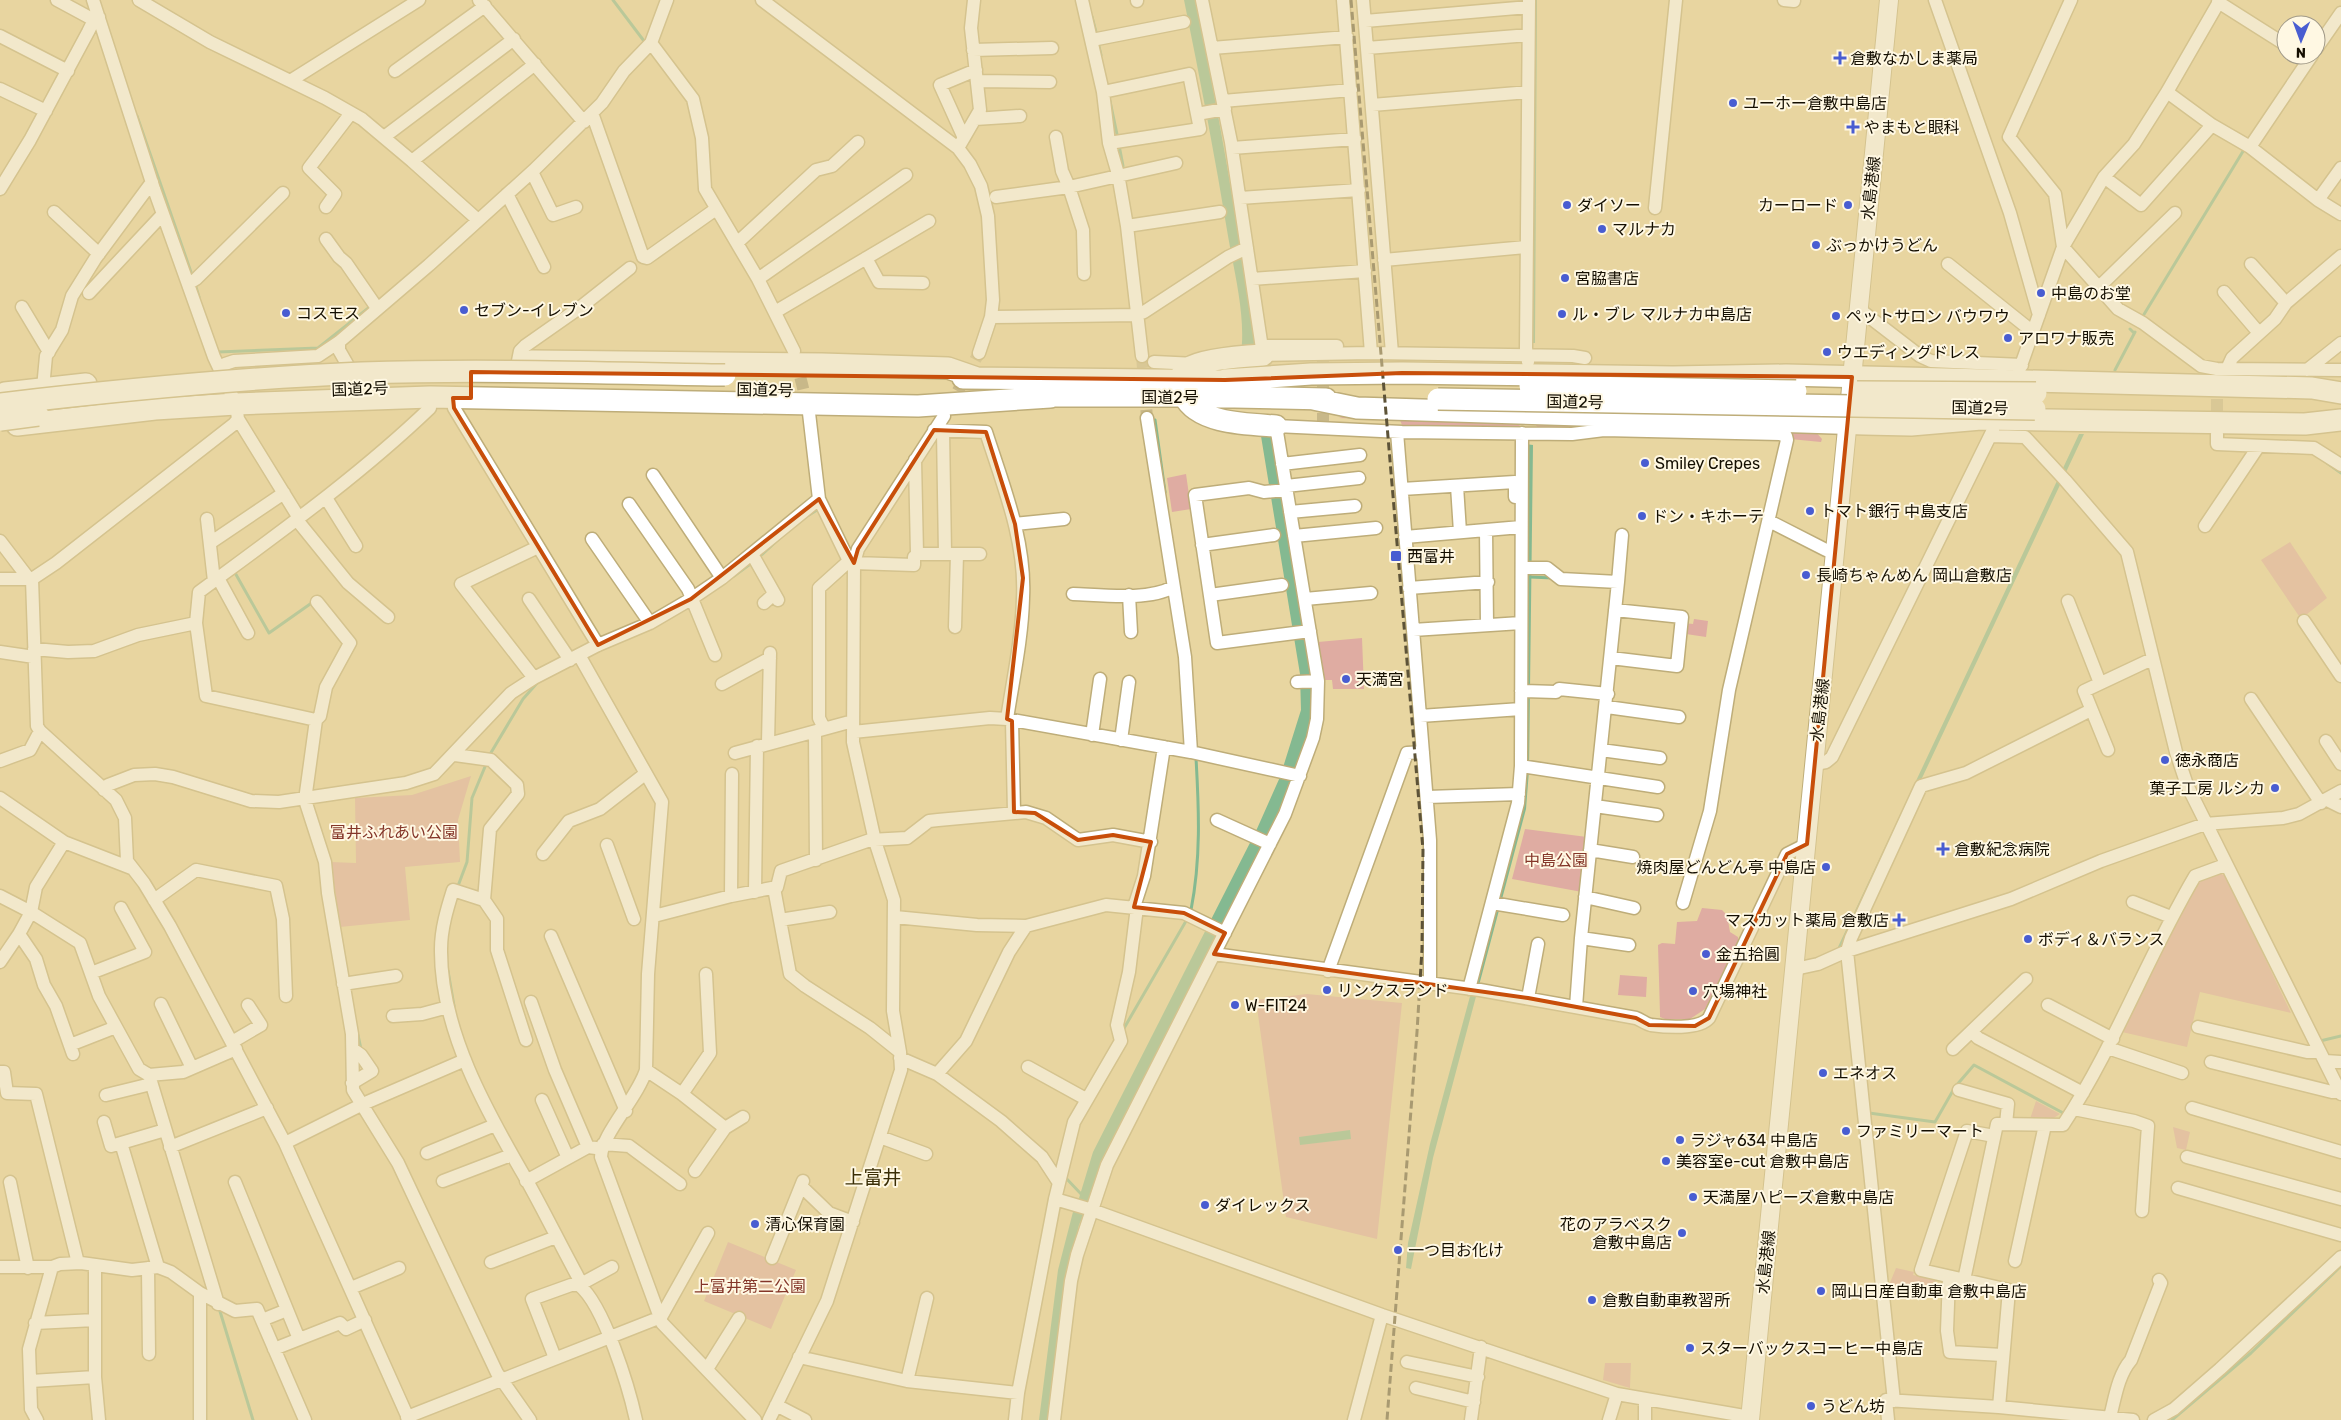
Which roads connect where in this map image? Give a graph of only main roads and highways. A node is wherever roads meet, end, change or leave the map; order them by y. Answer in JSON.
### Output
{"nodes":[{"id":1,"x":1889,"y":0,"type":"edge"},
{"id":2,"x":1262,"y":350,"type":"road end"},
{"id":3,"x":471,"y":361,"type":"junction"},
{"id":4,"x":1852,"y":377,"type":"junction"},
{"id":5,"x":977,"y":378,"type":"junction"},
{"id":6,"x":1225,"y":380,"type":"junction"},
{"id":7,"x":725,"y":382,"type":"junction"},
{"id":8,"x":1181,"y":388,"type":"junction"},
{"id":9,"x":1439,"y":393,"type":"junction"},
{"id":10,"x":0,"y":394,"type":"edge"},
{"id":11,"x":2341,"y":395,"type":"edge"},
{"id":12,"x":1050,"y":396,"type":"junction"},
{"id":13,"x":462,"y":398,"type":"junction"},
{"id":14,"x":1313,"y":400,"type":"junction"},
{"id":15,"x":2035,"y":401,"type":"junction"},
{"id":16,"x":0,"y":404,"type":"edge"},
{"id":17,"x":2341,"y":414,"type":"edge"},
{"id":18,"x":0,"y":420,"type":"edge"},
{"id":19,"x":2341,"y":420,"type":"edge"},
{"id":20,"x":1848,"y":424,"type":"junction"},
{"id":21,"x":1276,"y":426,"type":"road end"},
{"id":22,"x":0,"y":427,"type":"edge"},
{"id":23,"x":1750,"y":1418,"type":"edge"}],
"edges":[{"from":1,"to":4,"type":"main road","name":"水島港線"},
{"from":2,"to":8,"type":"highway"},
{"from":3,"to":5,"type":"highway"},
{"from":3,"to":10,"type":"highway"},
{"from":3,"to":13,"type":"highway"},
{"from":4,"to":6,"type":"highway"},
{"from":4,"to":11,"type":"highway"},
{"from":4,"to":20,"type":"main road","name":"水島港線"},
{"from":5,"to":7,"type":"highway","name":"国道2号"},
{"from":5,"to":8,"type":"highway","name":"国道2号"},
{"from":6,"to":8,"type":"highway","name":"国道2号"},
{"from":6,"to":9,"type":"highway","name":"国道2号"},
{"from":7,"to":12,"type":"highway","name":"国道2号"},
{"from":7,"to":16,"type":"highway","name":"国道2号","bridge":true},
{"from":7,"to":18,"type":"highway","name":"国道2号","bridge":true},
{"from":8,"to":12,"type":"highway","name":"国道2号"},
{"from":8,"to":14,"type":"highway","name":"国道2号"},
{"from":8,"to":21,"type":"highway"},
{"from":9,"to":14,"type":"highway","name":"国道2号"},
{"from":9,"to":15,"type":"highway","name":"国道2号","bridge":true},
{"from":11,"to":15,"type":"highway","name":"国道2号"},
{"from":12,"to":13,"type":"highway"},
{"from":13,"to":22,"type":"highway"},
{"from":14,"to":20,"type":"highway"},
{"from":15,"to":17,"type":"highway","name":"国道2号"},
{"from":19,"to":20,"type":"highway"},
{"from":20,"to":23,"type":"main road","name":"水島港線"}]}
